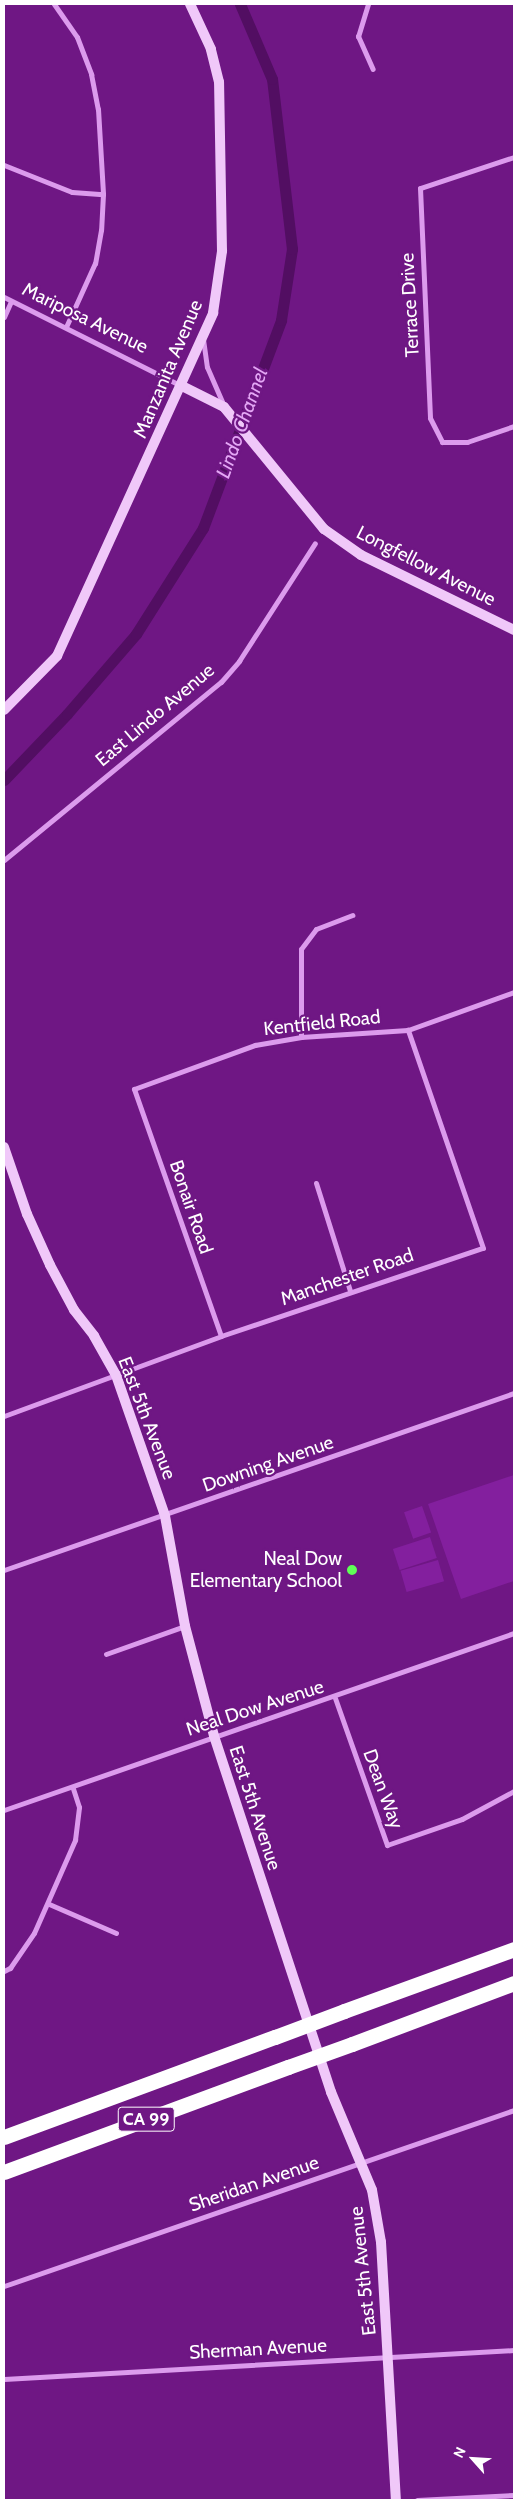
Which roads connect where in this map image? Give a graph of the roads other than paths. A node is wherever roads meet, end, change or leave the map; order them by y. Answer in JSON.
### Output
{"nodes":[{"id":1,"x":54,"y":4,"type":"edge"},
{"id":2,"x":190,"y":4,"type":"edge"},
{"id":3,"x":368,"y":4,"type":"edge"},
{"id":4,"x":374,"y":68,"type":"dead end"},
{"id":5,"x":514,"y":157,"type":"edge"},
{"id":6,"x":4,"y":165,"type":"edge"},
{"id":7,"x":103,"y":194,"type":"junction"},
{"id":8,"x":4,"y":297,"type":"edge"},
{"id":9,"x":12,"y":301,"type":"junction"},
{"id":10,"x":4,"y":317,"type":"edge"},
{"id":11,"x":66,"y":327,"type":"junction"},
{"id":12,"x":203,"y":338,"type":"junction"},
{"id":13,"x":182,"y":386,"type":"junction"},
{"id":14,"x":224,"y":407,"type":"junction"},
{"id":15,"x":514,"y":426,"type":"edge"},
{"id":16,"x":324,"y":529,"type":"joint"},
{"id":17,"x":315,"y":543,"type":"dead end"},
{"id":18,"x":514,"y":630,"type":"edge"},
{"id":19,"x":4,"y":710,"type":"edge"},
{"id":20,"x":4,"y":860,"type":"edge"},
{"id":21,"x":352,"y":915,"type":"dead end"},
{"id":22,"x":514,"y":992,"type":"edge"},
{"id":23,"x":408,"y":1030,"type":"junction"},
{"id":24,"x":301,"y":1037,"type":"junction"},
{"id":25,"x":134,"y":1089,"type":"joint"},
{"id":26,"x":4,"y":1146,"type":"edge"},
{"id":27,"x":316,"y":1183,"type":"dead end"},
{"id":28,"x":350,"y":1291,"type":"junction"},
{"id":29,"x":221,"y":1336,"type":"junction"},
{"id":30,"x":116,"y":1376,"type":"junction"},
{"id":31,"x":514,"y":1394,"type":"edge"},
{"id":32,"x":4,"y":1416,"type":"edge"},
{"id":33,"x":165,"y":1516,"type":"junction"},
{"id":34,"x":4,"y":1570,"type":"edge"},
{"id":35,"x":185,"y":1626,"type":"junction"},
{"id":36,"x":514,"y":1634,"type":"edge"},
{"id":37,"x":106,"y":1654,"type":"dead end"},
{"id":38,"x":334,"y":1698,"type":"junction"},
{"id":39,"x":214,"y":1736,"type":"junction"},
{"id":40,"x":73,"y":1788,"type":"junction"},
{"id":41,"x":514,"y":1791,"type":"edge"},
{"id":42,"x":4,"y":1810,"type":"edge"},
{"id":43,"x":49,"y":1904,"type":"junction"},
{"id":44,"x":116,"y":1933,"type":"dead end"},
{"id":45,"x":511,"y":1949,"type":"edge"},
{"id":46,"x":4,"y":1971,"type":"edge"},
{"id":47,"x":512,"y":1984,"type":"edge"},
{"id":48,"x":514,"y":2110,"type":"edge"},
{"id":49,"x":4,"y":2137,"type":"edge"},
{"id":50,"x":363,"y":2163,"type":"junction"},
{"id":51,"x":4,"y":2172,"type":"edge"},
{"id":52,"x":4,"y":2286,"type":"edge"},
{"id":53,"x":514,"y":2350,"type":"edge"},
{"id":54,"x":388,"y":2357,"type":"junction"},
{"id":55,"x":4,"y":2379,"type":"edge"},
{"id":56,"x":514,"y":2495,"type":"edge"},
{"id":57,"x":396,"y":2500,"type":"edge"},
{"id":58,"x":417,"y":2500,"type":"edge"}],
"edges":[{"from":1,"to":7,"type":"street"},
{"from":2,"to":12,"type":"street","name":"Manzanita Avenue"},
{"from":3,"to":4,"type":"street"},
{"from":5,"to":15,"type":"street","name":"Terrace Drive"},
{"from":6,"to":7,"type":"street"},
{"from":7,"to":11,"type":"street"},
{"from":8,"to":9,"type":"street","name":"Mariposa Avenue"},
{"from":9,"to":10,"type":"street"},
{"from":9,"to":11,"type":"street","name":"Mariposa Avenue"},
{"from":11,"to":13,"type":"street","name":"Mariposa Avenue"},
{"from":12,"to":13,"type":"street","name":"Manzanita Avenue"},
{"from":12,"to":14,"type":"street"},
{"from":13,"to":14,"type":"street","name":"Mariposa Avenue"},
{"from":13,"to":19,"type":"street","name":"Manzanita Avenue"},
{"from":14,"to":16,"type":"street","name":"Mariposa Avenue"},
{"from":16,"to":18,"type":"street","name":"Longfellow Avenue"},
{"from":17,"to":20,"type":"street","name":"East Lindo Avenue"},
{"from":21,"to":24,"type":"street"},
{"from":22,"to":23,"type":"street","name":"Kentfield Road"},
{"from":23,"to":24,"type":"street","name":"Kentfield Road"},
{"from":23,"to":28,"type":"street","name":"Manchester Road"},
{"from":24,"to":25,"type":"street","name":"Kentfield Road"},
{"from":25,"to":29,"type":"street","name":"Bonair Road"},
{"from":26,"to":30,"type":"street","name":"East 5th Avenue"},
{"from":27,"to":28,"type":"street"},
{"from":28,"to":29,"type":"street","name":"Manchester Road"},
{"from":29,"to":30,"type":"street","name":"Manchester Road"},
{"from":30,"to":32,"type":"street","name":"Manchester Road"},
{"from":30,"to":33,"type":"street","name":"East 5th Avenue"},
{"from":31,"to":33,"type":"street","name":"Downing Avenue"},
{"from":33,"to":34,"type":"street","name":"Downing Avenue"},
{"from":33,"to":35,"type":"street","name":"East 5th Avenue"},
{"from":35,"to":37,"type":"street"},
{"from":35,"to":39,"type":"street","name":"East 5th Avenue"},
{"from":36,"to":38,"type":"street","name":"Neal Dow Avenue"},
{"from":38,"to":39,"type":"street","name":"Neal Dow Avenue"},
{"from":38,"to":41,"type":"street","name":"Dean Way"},
{"from":39,"to":40,"type":"street","name":"Neal Dow Avenue"},
{"from":39,"to":50,"type":"street","name":"East 5th Avenue"},
{"from":40,"to":42,"type":"street","name":"Neal Dow Avenue"},
{"from":40,"to":43,"type":"street"},
{"from":43,"to":44,"type":"street"},
{"from":43,"to":46,"type":"street"},
{"from":45,"to":49,"type":"highway","number":"CA 99","bridge":true},
{"from":47,"to":51,"type":"highway","number":"CA 99","bridge":true},
{"from":48,"to":50,"type":"street","name":"Sheridan Avenue"},
{"from":50,"to":52,"type":"street","name":"Sheridan Avenue"},
{"from":50,"to":54,"type":"street","name":"East 5th Avenue"},
{"from":53,"to":54,"type":"street","name":"Sherman Avenue"},
{"from":54,"to":55,"type":"street","name":"Sherman Avenue"},
{"from":54,"to":57,"type":"street","name":"East 5th Avenue"},
{"from":56,"to":58,"type":"street"}]}
